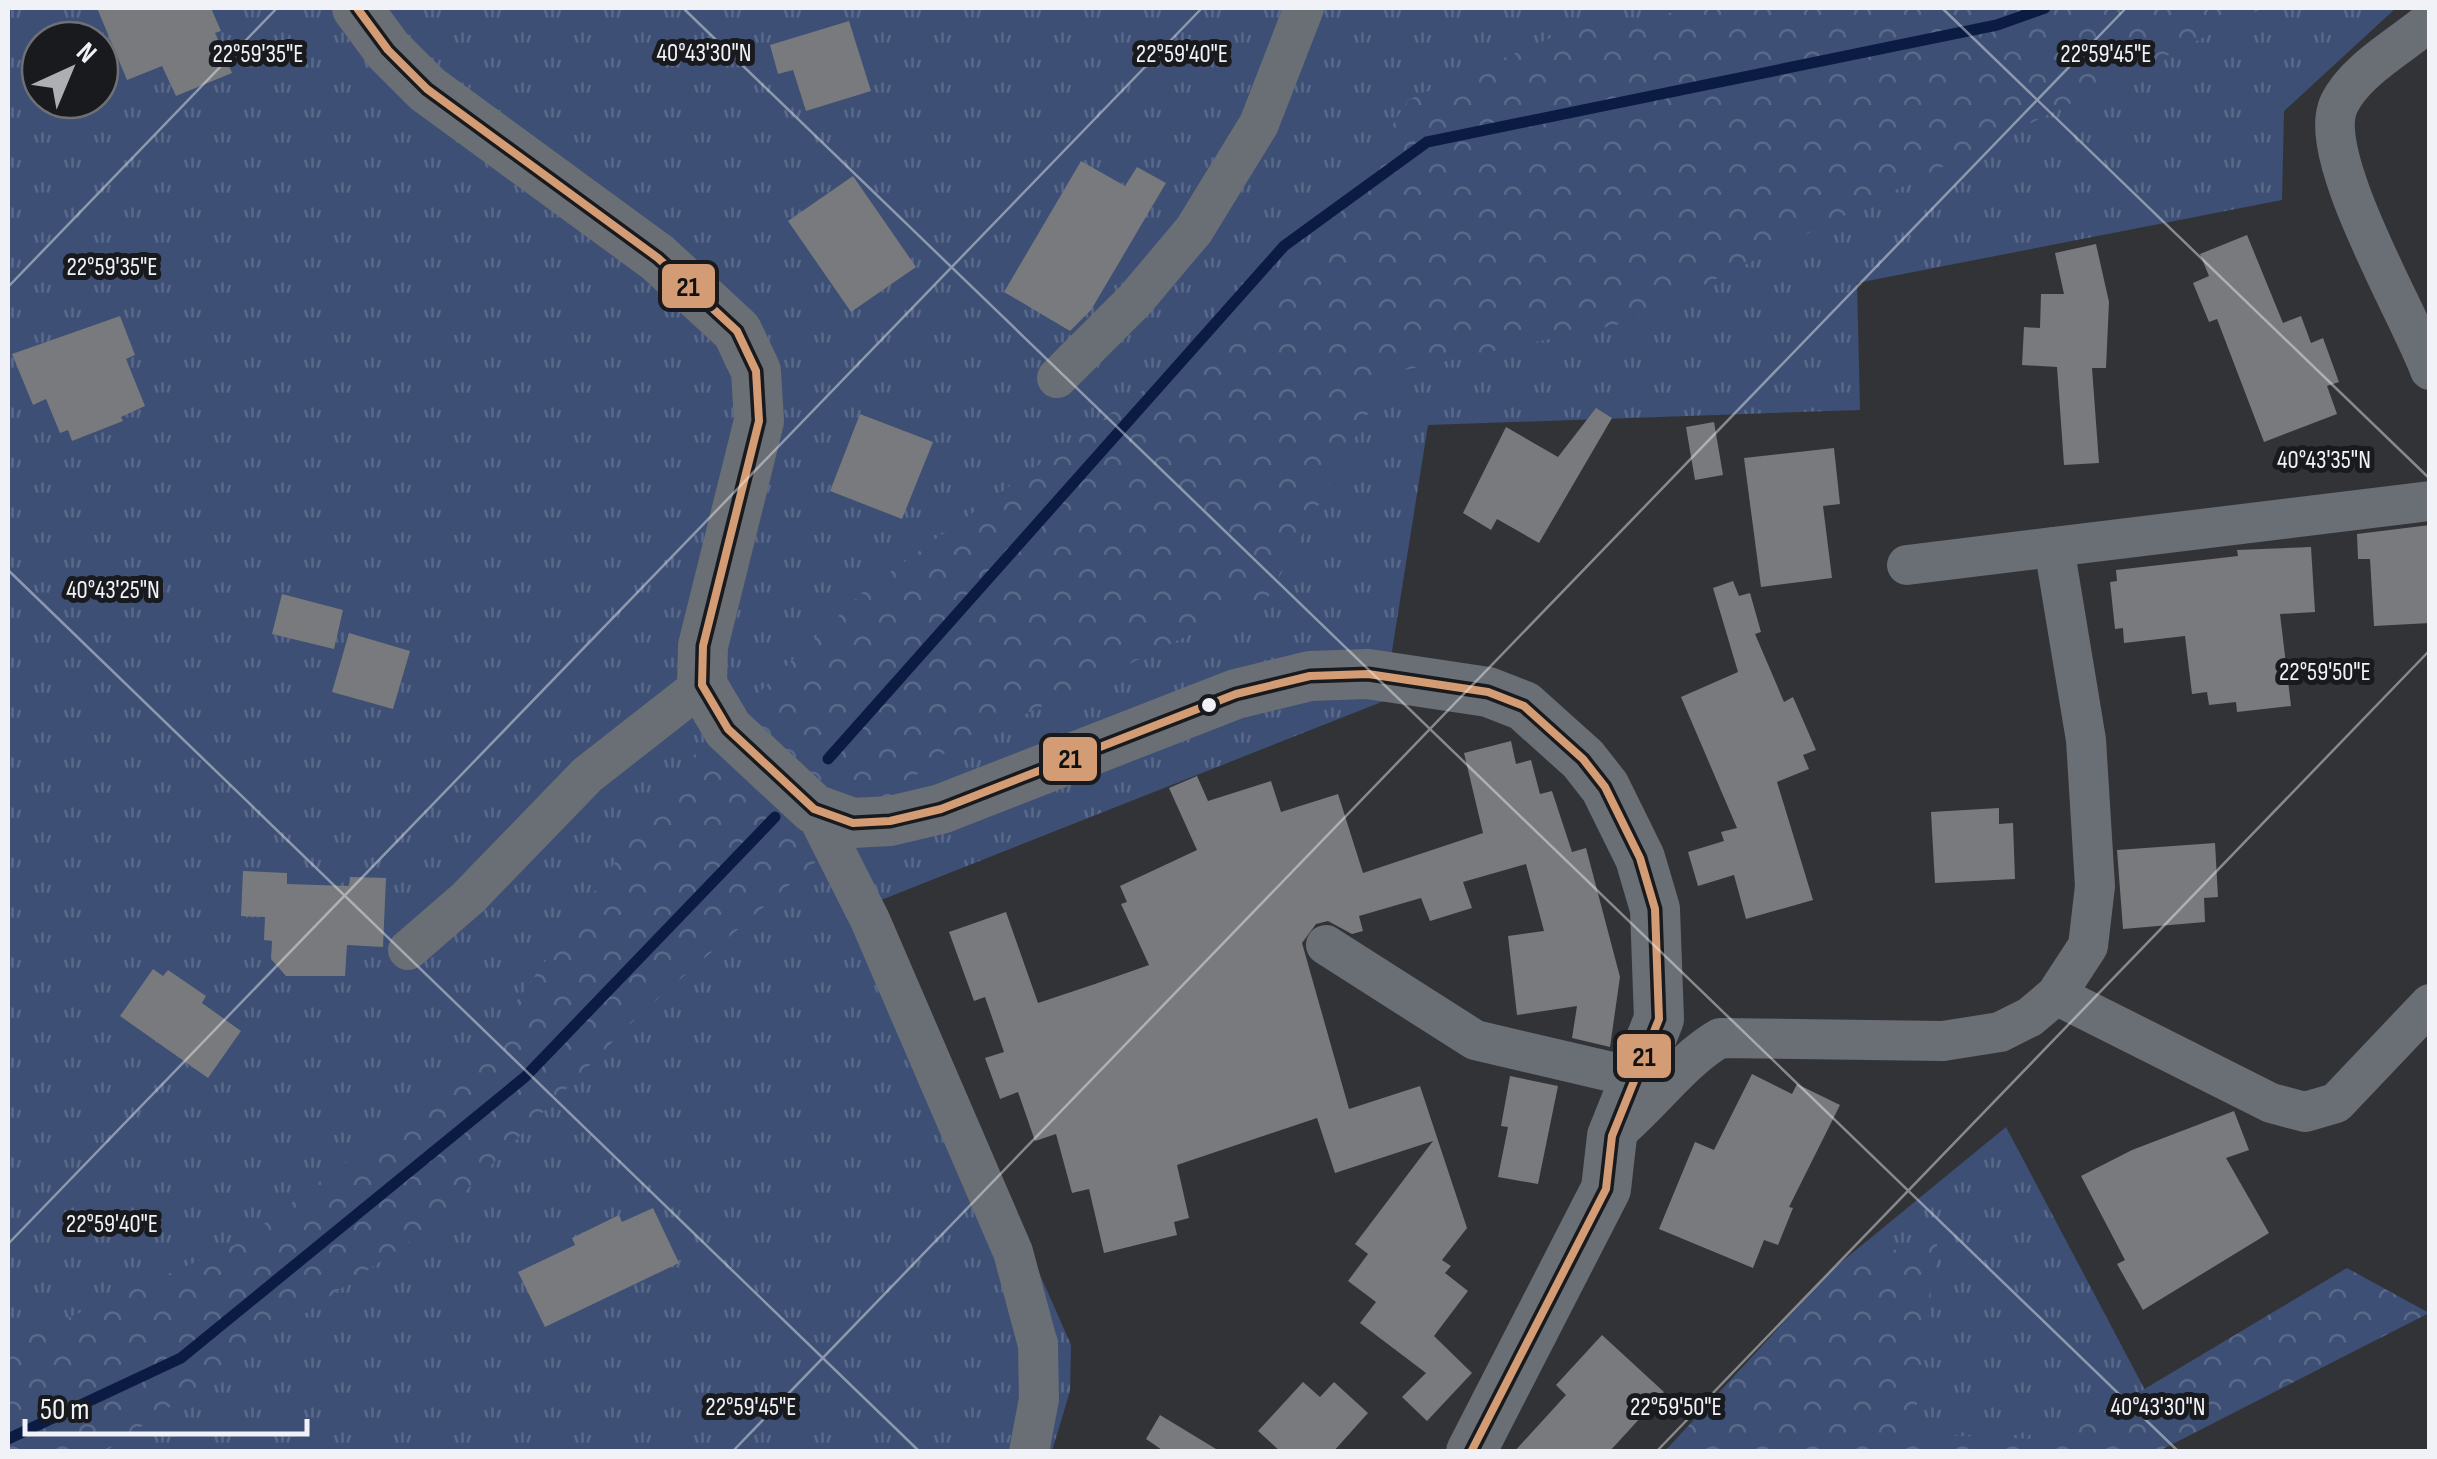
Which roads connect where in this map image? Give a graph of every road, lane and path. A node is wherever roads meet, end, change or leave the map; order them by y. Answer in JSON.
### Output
{"nodes":[{"id":1,"x":357,"y":8,"type":"edge"},
{"id":2,"x":1304,"y":8,"type":"edge"},
{"id":3,"x":2430,"y":21,"type":"edge"},
{"id":4,"x":2430,"y":370,"type":"edge"},
{"id":5,"x":1057,"y":378,"type":"dead end"},
{"id":6,"x":2430,"y":501,"type":"edge"},
{"id":7,"x":2054,"y":547,"type":"junction"},
{"id":8,"x":1907,"y":565,"type":"dead end"},
{"id":9,"x":702,"y":685,"type":"junction"},
{"id":10,"x":814,"y":809,"type":"junction"},
{"id":11,"x":1326,"y":946,"type":"dead end"},
{"id":12,"x":408,"y":950,"type":"dead end"},
{"id":13,"x":2056,"y":995,"type":"junction"},
{"id":14,"x":2430,"y":1004,"type":"edge"},
{"id":15,"x":1632,"y":1077,"type":"junction"},
{"id":16,"x":1612,"y":1136,"type":"junction"},
{"id":17,"x":1030,"y":1452,"type":"edge"},
{"id":18,"x":1471,"y":1452,"type":"edge"}],
"edges":[{"from":1,"to":9,"type":"street"},
{"from":2,"to":5,"type":"street"},
{"from":3,"to":4,"type":"street"},
{"from":6,"to":7,"type":"street"},
{"from":7,"to":8,"type":"street"},
{"from":7,"to":13,"type":"street"},
{"from":9,"to":10,"type":"street"},
{"from":9,"to":12,"type":"street"},
{"from":10,"to":15,"type":"street"},
{"from":10,"to":17,"type":"street"},
{"from":11,"to":15,"type":"street"},
{"from":13,"to":14,"type":"street"},
{"from":13,"to":16,"type":"street"},
{"from":15,"to":16,"type":"street"},
{"from":16,"to":18,"type":"street"}]}
